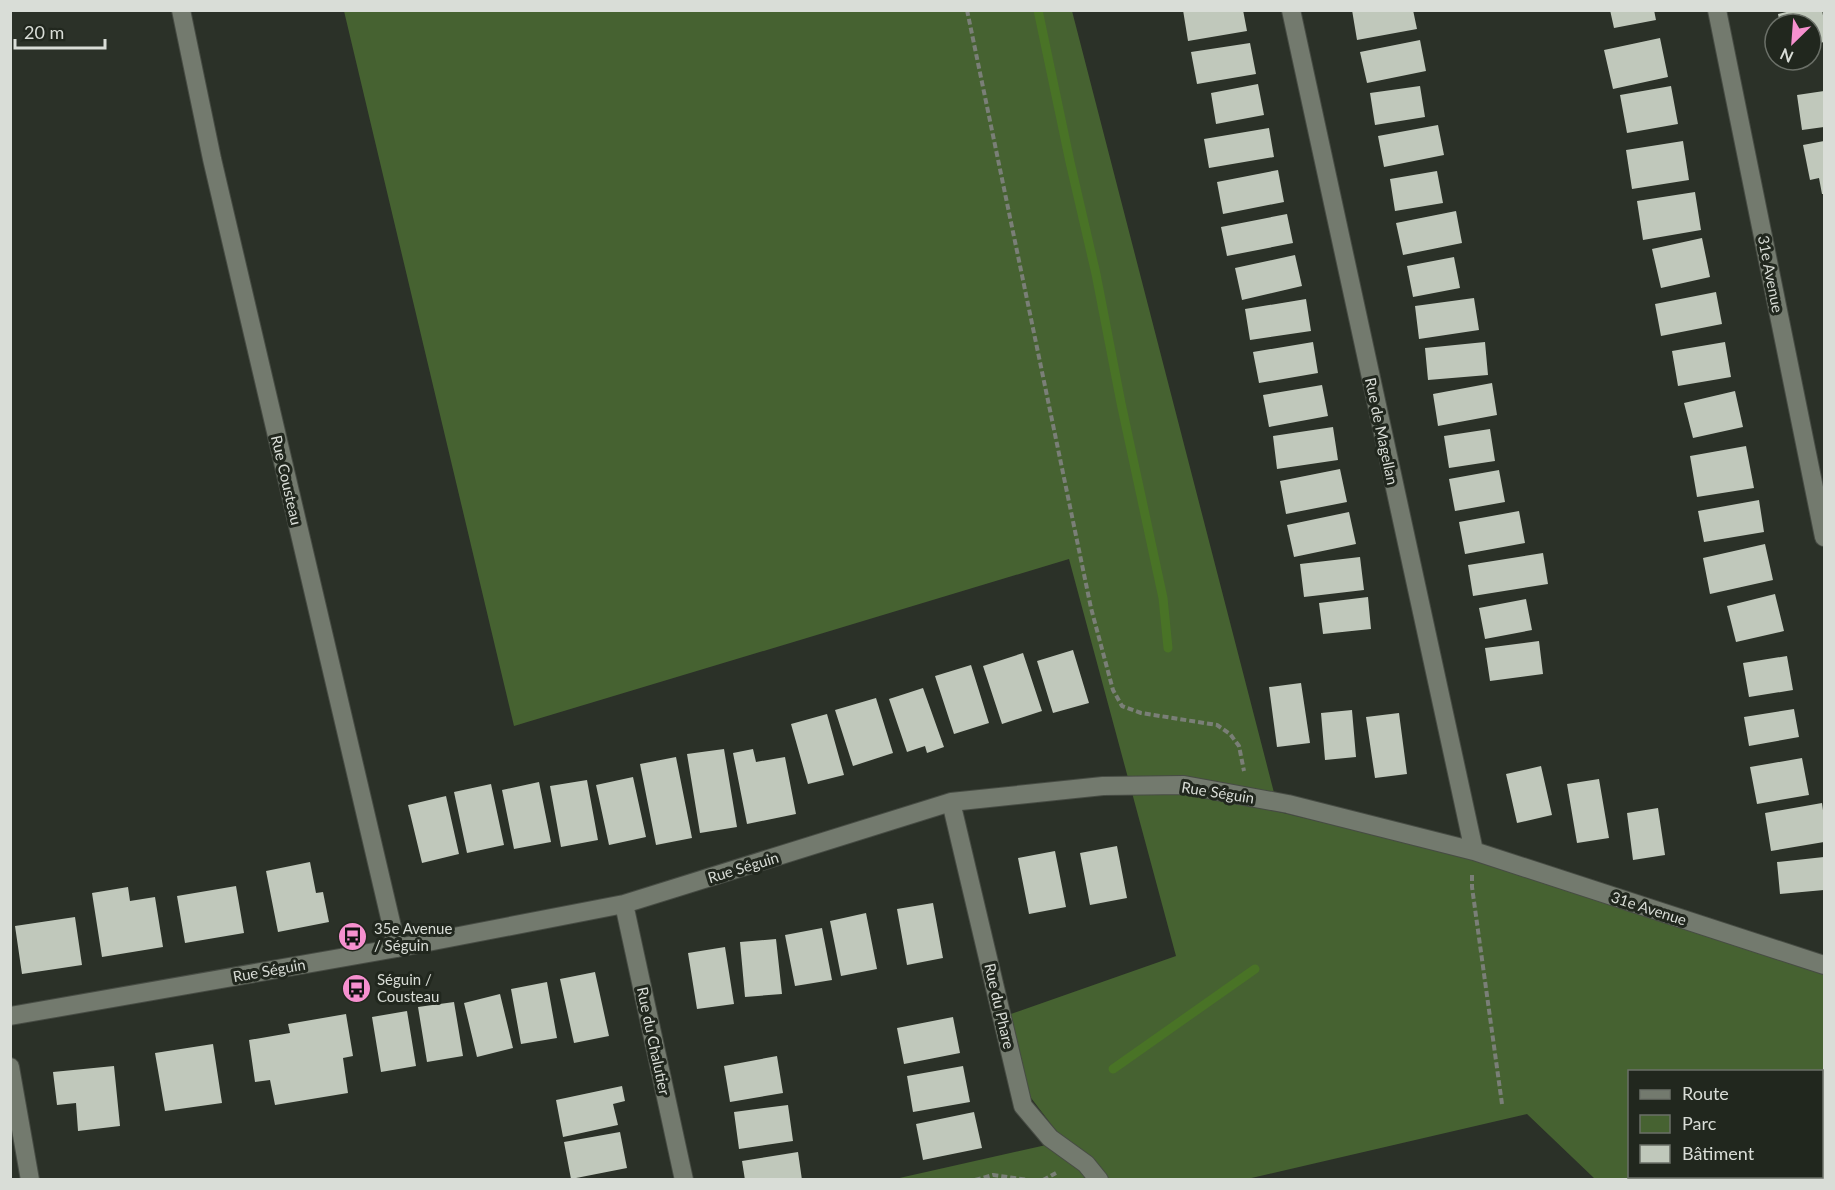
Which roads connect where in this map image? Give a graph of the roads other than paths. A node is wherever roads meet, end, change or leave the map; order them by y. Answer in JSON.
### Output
{"nodes":[{"id":1,"x":181,"y":10,"type":"edge"},
{"id":2,"x":1291,"y":10,"type":"edge"},
{"id":3,"x":1717,"y":10,"type":"edge"},
{"id":4,"x":1824,"y":537,"type":"edge"},
{"id":5,"x":951,"y":802,"type":"junction"},
{"id":6,"x":1474,"y":851,"type":"junction"},
{"id":7,"x":624,"y":903,"type":"junction"},
{"id":8,"x":397,"y":948,"type":"junction"},
{"id":9,"x":1824,"y":965,"type":"edge"},
{"id":10,"x":10,"y":1016,"type":"edge"},
{"id":11,"x":10,"y":1067,"type":"edge"},
{"id":12,"x":30,"y":1179,"type":"edge"},
{"id":13,"x":684,"y":1179,"type":"edge"},
{"id":14,"x":1099,"y":1179,"type":"edge"}],
"edges":[{"from":1,"to":8,"type":"street","name":"Rue Cousteau"},
{"from":2,"to":6,"type":"street","name":"Rue de Magellan"},
{"from":3,"to":4,"type":"street","name":"31e Avenue"},
{"from":5,"to":6,"type":"street","name":"Rue Séguin"},
{"from":5,"to":7,"type":"street","name":"Rue Séguin"},
{"from":5,"to":14,"type":"street","name":"Rue du Phare"},
{"from":6,"to":9,"type":"street","name":"31e Avenue"},
{"from":7,"to":8,"type":"street","name":"Rue Séguin"},
{"from":7,"to":13,"type":"street","name":"Rue du Chalutier"},
{"from":8,"to":10,"type":"street","name":"Rue Séguin"},
{"from":11,"to":12,"type":"street"}]}
